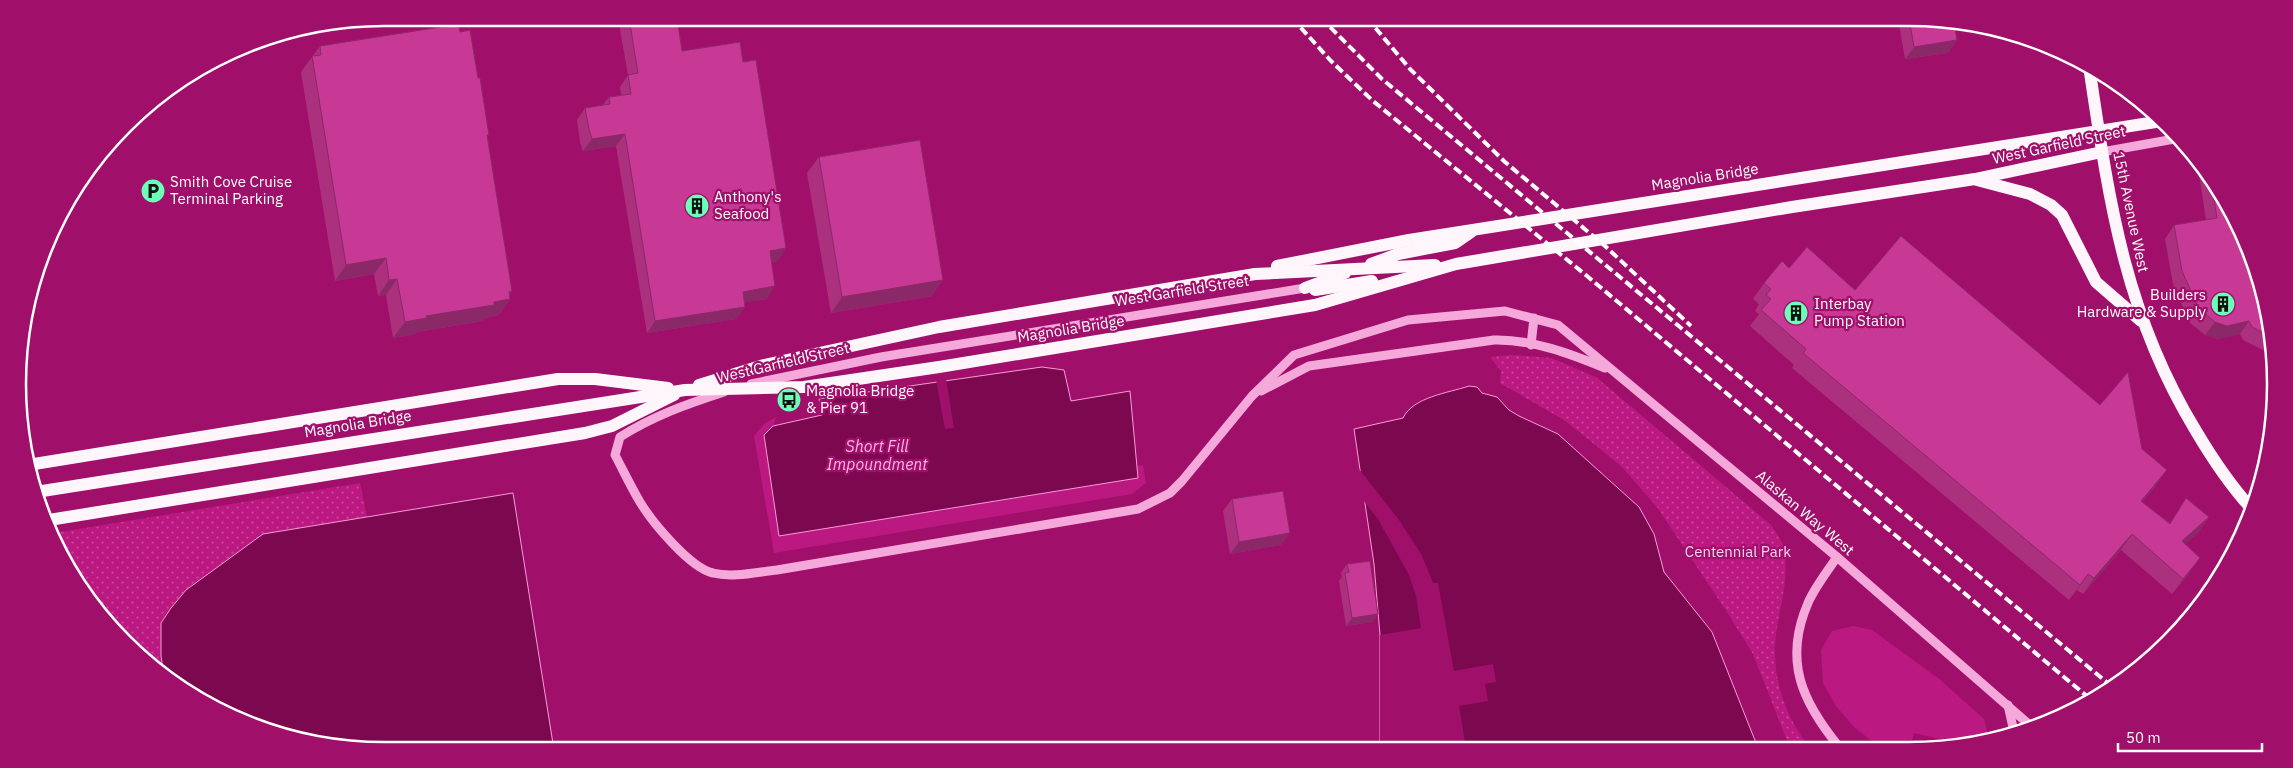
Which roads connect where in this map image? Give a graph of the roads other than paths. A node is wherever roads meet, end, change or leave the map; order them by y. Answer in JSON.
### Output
{"nodes":[{"id":1,"x":2090,"y":76,"type":"edge"},
{"id":2,"x":2153,"y":122,"type":"edge"},
{"id":3,"x":2170,"y":140,"type":"edge"},
{"id":4,"x":2102,"y":152,"type":"junction"},
{"id":5,"x":1975,"y":179,"type":"junction"},
{"id":6,"x":1475,"y":230,"type":"junction"},
{"id":7,"x":1456,"y":264,"type":"junction"},
{"id":8,"x":1360,"y":268,"type":"junction"},
{"id":9,"x":1424,"y":273,"type":"junction"},
{"id":10,"x":1255,"y":274,"type":"junction"},
{"id":11,"x":1305,"y":288,"type":"junction"},
{"id":12,"x":1534,"y":318,"type":"junction"},
{"id":13,"x":2143,"y":324,"type":"junction"},
{"id":14,"x":1558,"y":325,"type":"joint"},
{"id":15,"x":1531,"y":345,"type":"junction"},
{"id":16,"x":1615,"y":372,"type":"junction"},
{"id":17,"x":685,"y":390,"type":"junction"},
{"id":18,"x":1252,"y":396,"type":"junction"},
{"id":19,"x":35,"y":464,"type":"edge"},
{"id":20,"x":42,"y":491,"type":"edge"},
{"id":21,"x":2247,"y":502,"type":"edge"},
{"id":22,"x":52,"y":519,"type":"edge"},
{"id":23,"x":1837,"y":557,"type":"junction"},
{"id":24,"x":2008,"y":704,"type":"junction"},
{"id":25,"x":2027,"y":722,"type":"edge"},
{"id":26,"x":2013,"y":727,"type":"edge"},
{"id":27,"x":1835,"y":742,"type":"edge"}],
"edges":[{"from":1,"to":4,"type":"main road","name":"15th Avenue West"},
{"from":2,"to":6,"type":"main road","name":"Magnolia Bridge"},
{"from":3,"to":4,"type":"street","name":"West Garfield Street"},
{"from":4,"to":5,"type":"main road","name":"West Garfield Street"},
{"from":4,"to":13,"type":"main road","name":"15th Avenue West"},
{"from":5,"to":7,"type":"main road","name":"Magnolia Bridge"},
{"from":5,"to":13,"type":"main road"},
{"from":6,"to":8,"type":"main road"},
{"from":6,"to":10,"type":"main road","name":"Magnolia Bridge"},
{"from":7,"to":8,"type":"main road","name":"Magnolia Bridge"},
{"from":7,"to":9,"type":"main road","name":"Magnolia Bridge"},
{"from":8,"to":10,"type":"main road","name":"Magnolia Bridge"},
{"from":8,"to":11,"type":"main road"},
{"from":9,"to":11,"type":"main road"},
{"from":9,"to":17,"type":"main road","name":"Magnolia Bridge"},
{"from":10,"to":17,"type":"main road","name":"Magnolia Bridge"},
{"from":11,"to":18,"type":"street","name":"West Garfield Street"},
{"from":12,"to":14,"type":"street","name":"West Garfield Street"},
{"from":12,"to":15,"type":"street"},
{"from":12,"to":18,"type":"street","name":"West Garfield Street"},
{"from":13,"to":21,"type":"main road","name":"15th Avenue West"},
{"from":14,"to":16,"type":"street","name":"Alaskan Way West"},
{"from":15,"to":16,"type":"street","name":"West Garfield Street"},
{"from":15,"to":18,"type":"street","name":"West Garfield Street"},
{"from":16,"to":23,"type":"street","name":"Alaskan Way West"},
{"from":17,"to":19,"type":"main road"},
{"from":17,"to":20,"type":"main road","name":"Magnolia Bridge"},
{"from":17,"to":22,"type":"main road"},
{"from":23,"to":24,"type":"street","name":"Alaskan Way West"},
{"from":23,"to":27,"type":"street"},
{"from":24,"to":25,"type":"street","name":"Alaskan Way West"},
{"from":24,"to":26,"type":"street"}]}
